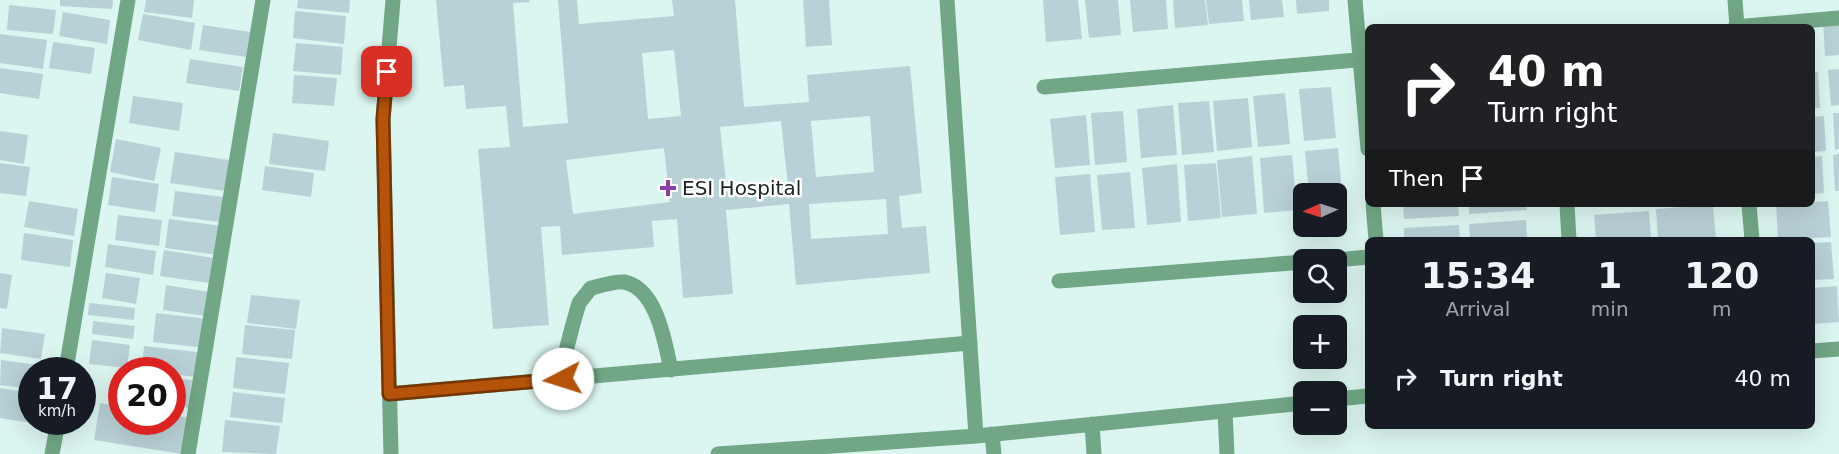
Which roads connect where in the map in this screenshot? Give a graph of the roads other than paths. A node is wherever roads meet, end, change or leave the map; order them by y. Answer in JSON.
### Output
{"nodes":[{"id":1,"x":128,"y":0,"type":"edge"},
{"id":2,"x":263,"y":0,"type":"edge"},
{"id":3,"x":393,"y":0,"type":"edge"},
{"id":4,"x":947,"y":0,"type":"edge"},
{"id":5,"x":1354,"y":0,"type":"edge"},
{"id":6,"x":1735,"y":0,"type":"edge"},
{"id":7,"x":1839,"y":18,"type":"edge"},
{"id":8,"x":1736,"y":24,"type":"edge"},
{"id":9,"x":1770,"y":24,"type":"edge"},
{"id":10,"x":1364,"y":59,"type":"edge"},
{"id":11,"x":1365,"y":82,"type":"edge"},
{"id":12,"x":1044,"y":87,"type":"dead end"},
{"id":13,"x":1373,"y":207,"type":"edge"},
{"id":14,"x":1567,"y":207,"type":"edge"},
{"id":15,"x":1749,"y":207,"type":"edge"},
{"id":16,"x":1376,"y":237,"type":"edge"},
{"id":17,"x":1569,"y":237,"type":"edge"},
{"id":18,"x":1752,"y":237,"type":"edge"},
{"id":19,"x":1365,"y":257,"type":"edge"},
{"id":20,"x":1347,"y":259,"type":"edge"},
{"id":21,"x":1293,"y":263,"type":"edge"},
{"id":22,"x":1059,"y":281,"type":"dead end"},
{"id":23,"x":970,"y":343,"type":"junction"},
{"id":24,"x":1839,"y":349,"type":"edge"},
{"id":25,"x":1815,"y":351,"type":"edge"},
{"id":26,"x":68,"y":357,"type":"edge"},
{"id":27,"x":671,"y":370,"type":"junction"},
{"id":28,"x":563,"y":379,"type":"junction"},
{"id":29,"x":389,"y":394,"type":"junction"},
{"id":30,"x":1365,"y":396,"type":"edge"},
{"id":31,"x":1347,"y":398,"type":"edge"},
{"id":32,"x":1293,"y":404,"type":"edge"},
{"id":33,"x":1225,"y":411,"type":"junction"},
{"id":34,"x":1092,"y":424,"type":"junction"},
{"id":35,"x":992,"y":434,"type":"junction"},
{"id":36,"x":56,"y":435,"type":"edge"},
{"id":37,"x":976,"y":436,"type":"junction"},
{"id":38,"x":900,"y":448,"type":"edge"},
{"id":39,"x":863,"y":449,"type":"edge"},
{"id":40,"x":52,"y":454,"type":"edge"},
{"id":41,"x":188,"y":454,"type":"edge"},
{"id":42,"x":391,"y":454,"type":"edge"},
{"id":43,"x":718,"y":454,"type":"edge"},
{"id":44,"x":993,"y":454,"type":"edge"},
{"id":45,"x":1094,"y":454,"type":"edge"},
{"id":46,"x":1227,"y":454,"type":"edge"}],
"edges":[{"from":1,"to":26,"type":"street"},
{"from":2,"to":41,"type":"street"},
{"from":3,"to":29,"type":"street"},
{"from":4,"to":23,"type":"street"},
{"from":5,"to":10,"type":"street"},
{"from":6,"to":8,"type":"street"},
{"from":7,"to":9,"type":"street"},
{"from":10,"to":11,"type":"street"},
{"from":10,"to":12,"type":"street"},
{"from":13,"to":16,"type":"street"},
{"from":14,"to":17,"type":"street"},
{"from":15,"to":18,"type":"street"},
{"from":19,"to":20,"type":"street"},
{"from":21,"to":22,"type":"street"},
{"from":23,"to":27,"type":"street"},
{"from":23,"to":37,"type":"street"},
{"from":24,"to":25,"type":"street"},
{"from":27,"to":28,"type":"street"},
{"from":27,"to":28,"type":"street"},
{"from":28,"to":29,"type":"street"},
{"from":29,"to":42,"type":"street"},
{"from":30,"to":31,"type":"street"},
{"from":32,"to":33,"type":"street"},
{"from":33,"to":34,"type":"street"},
{"from":33,"to":46,"type":"street"},
{"from":34,"to":35,"type":"street"},
{"from":34,"to":45,"type":"street"},
{"from":35,"to":37,"type":"street"},
{"from":35,"to":44,"type":"street"},
{"from":36,"to":40,"type":"street"},
{"from":37,"to":38,"type":"street"},
{"from":38,"to":39,"type":"street"},
{"from":39,"to":43,"type":"street"}]}
